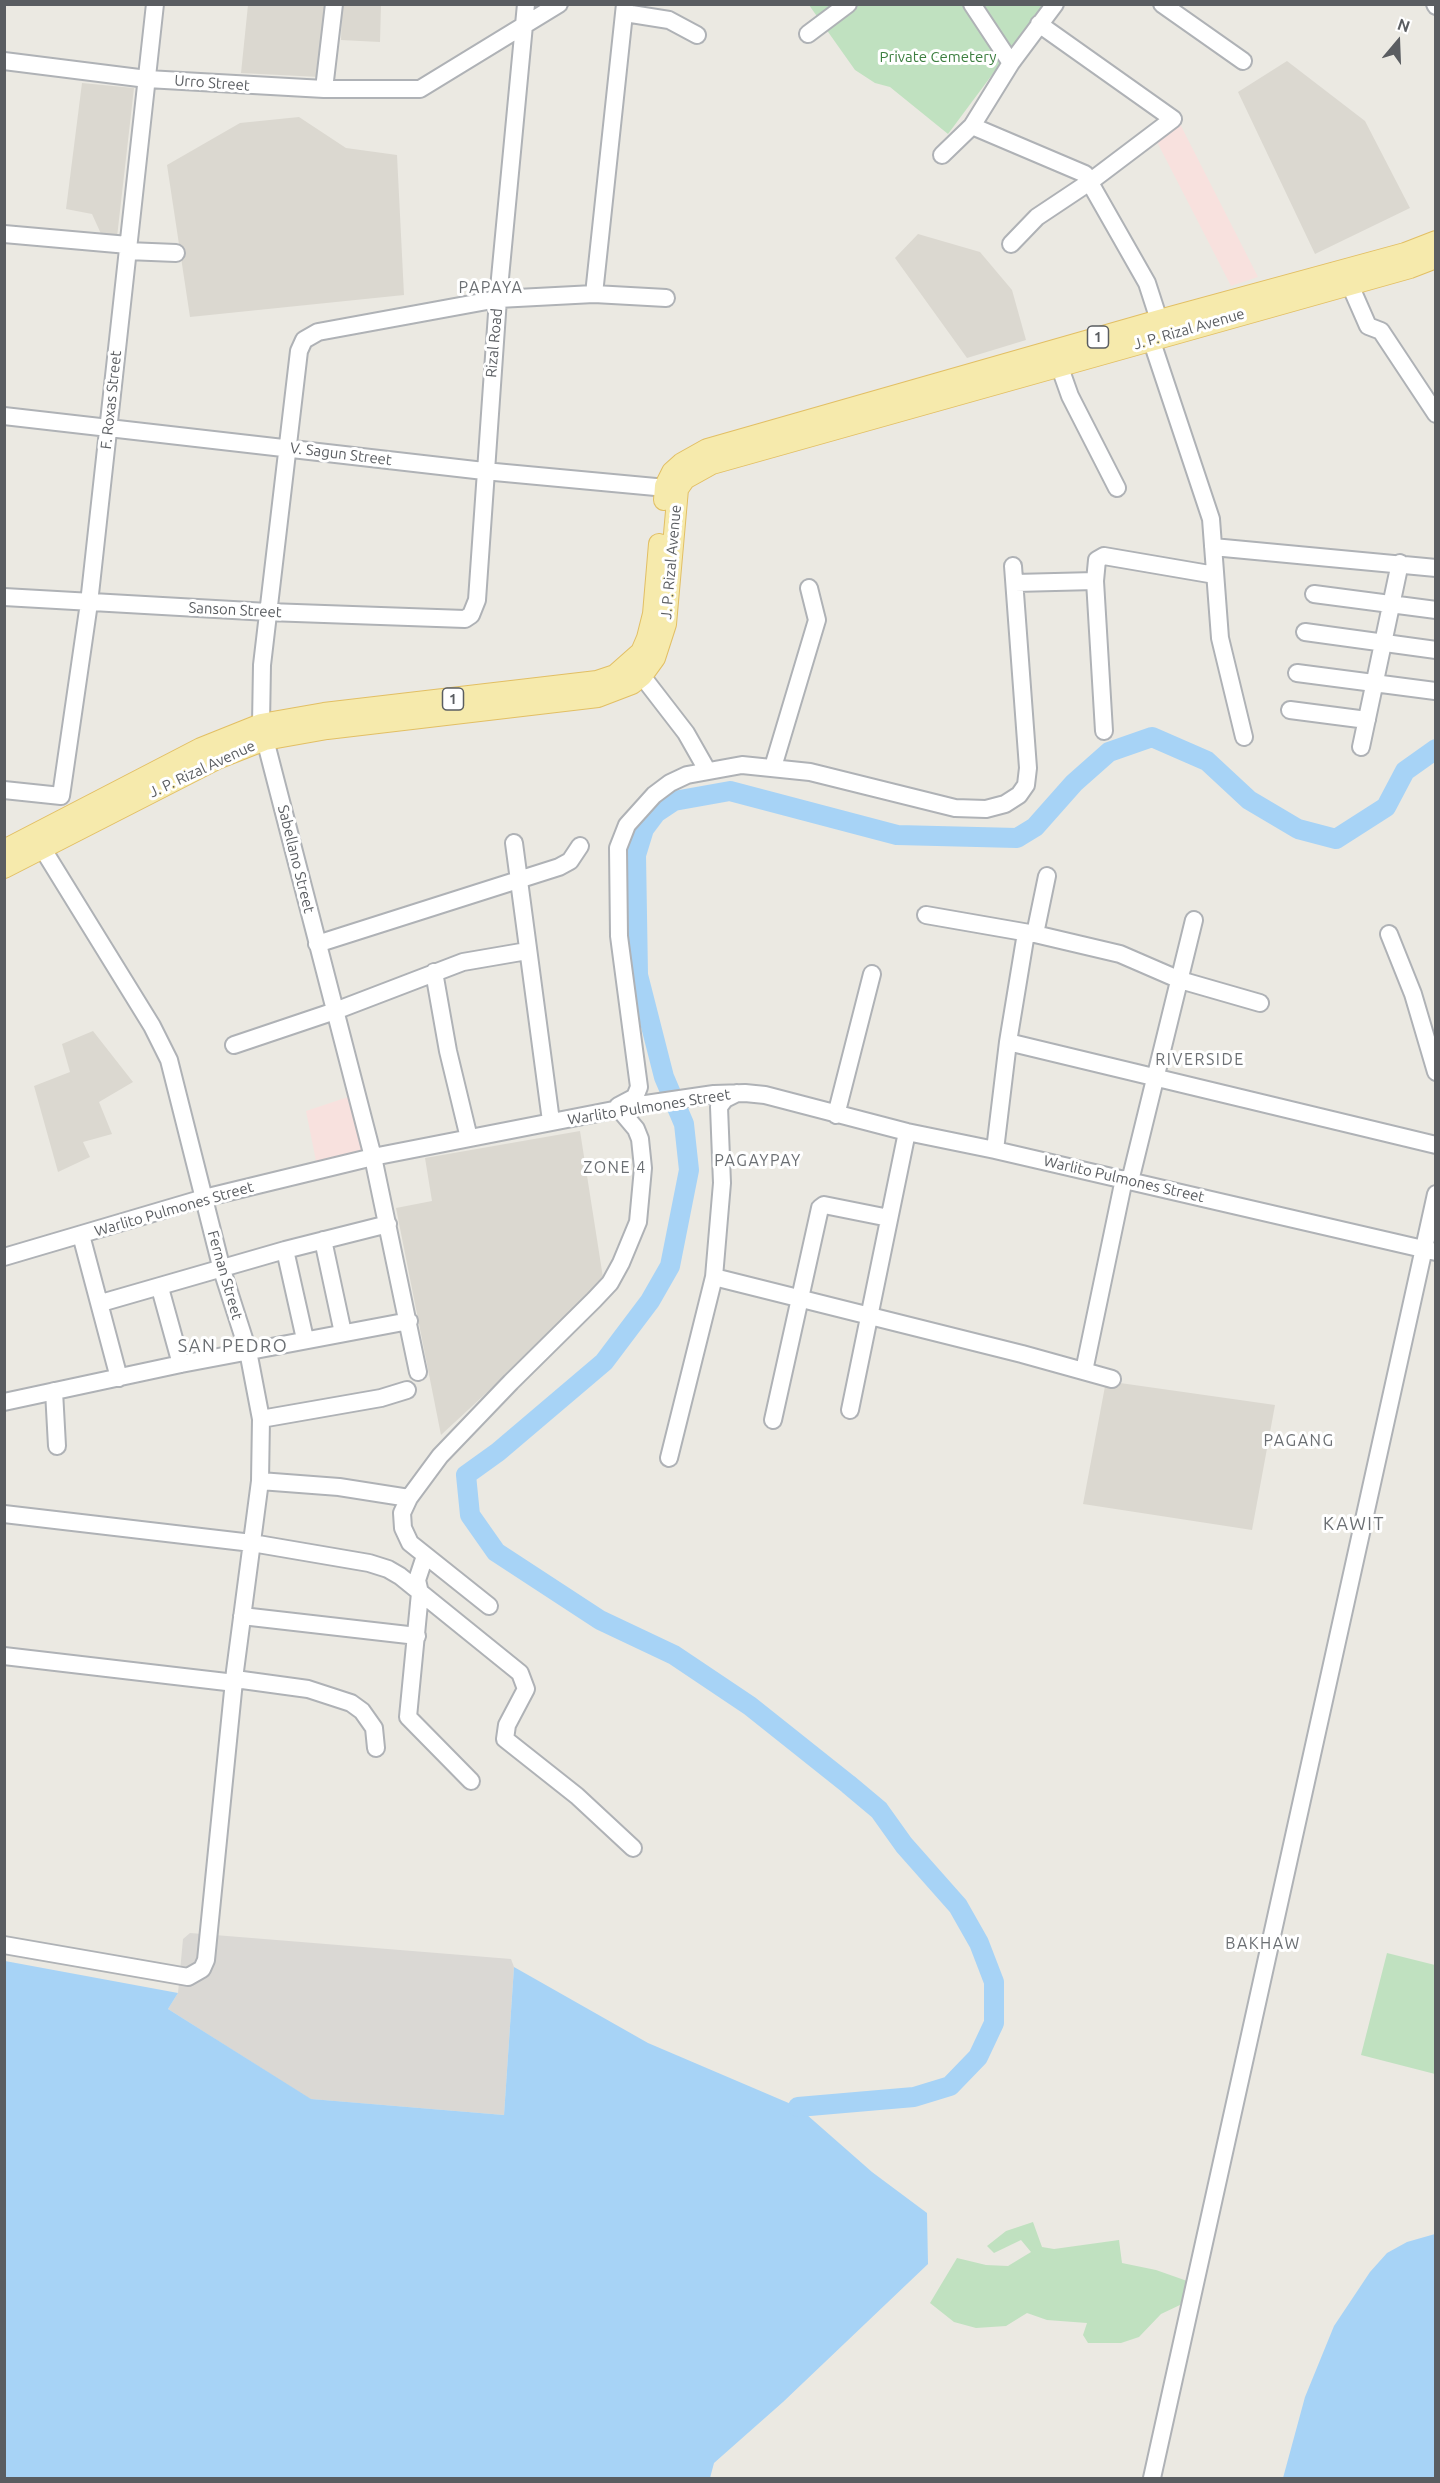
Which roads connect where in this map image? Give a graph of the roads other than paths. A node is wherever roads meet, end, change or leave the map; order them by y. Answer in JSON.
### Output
{"nodes":[{"id":1,"x":155,"y":4,"type":"edge"},
{"id":2,"x":334,"y":4,"type":"edge"},
{"id":3,"x":526,"y":4,"type":"edge"},
{"id":4,"x":559,"y":4,"type":"edge"},
{"id":5,"x":849,"y":4,"type":"edge"},
{"id":6,"x":972,"y":4,"type":"edge"},
{"id":7,"x":1055,"y":4,"type":"edge"},
{"id":8,"x":1162,"y":4,"type":"edge"},
{"id":9,"x":625,"y":9,"type":"edge"},
{"id":10,"x":1039,"y":24,"type":"junction"},
{"id":11,"x":524,"y":28,"type":"junction"},
{"id":12,"x":697,"y":34,"type":"dead end"},
{"id":13,"x":808,"y":34,"type":"dead end"},
{"id":14,"x":4,"y":61,"type":"edge"},
{"id":15,"x":1244,"y":61,"type":"dead end"},
{"id":16,"x":1011,"y":63,"type":"junction"},
{"id":17,"x":147,"y":79,"type":"junction"},
{"id":18,"x":324,"y":89,"type":"junction"},
{"id":19,"x":972,"y":126,"type":"junction"},
{"id":20,"x":942,"y":155,"type":"dead end"},
{"id":21,"x":1091,"y":182,"type":"junction"},
{"id":22,"x":4,"y":234,"type":"edge"},
{"id":23,"x":1436,"y":241,"type":"edge"},
{"id":24,"x":1011,"y":244,"type":"dead end"},
{"id":25,"x":127,"y":248,"type":"junction"},
{"id":26,"x":176,"y":253,"type":"dead end"},
{"id":27,"x":1436,"y":258,"type":"edge"},
{"id":28,"x":1408,"y":261,"type":"junction"},
{"id":29,"x":1338,"y":282,"type":"junction"},
{"id":30,"x":594,"y":294,"type":"junction"},
{"id":31,"x":666,"y":298,"type":"dead end"},
{"id":32,"x":498,"y":299,"type":"junction"},
{"id":33,"x":1152,"y":327,"type":"junction"},
{"id":34,"x":1059,"y":365,"type":"junction"},
{"id":35,"x":980,"y":379,"type":"junction"},
{"id":36,"x":1436,"y":414,"type":"edge"},
{"id":37,"x":4,"y":416,"type":"edge"},
{"id":38,"x":108,"y":427,"type":"junction"},
{"id":39,"x":289,"y":448,"type":"junction"},
{"id":40,"x":484,"y":471,"type":"junction"},
{"id":41,"x":671,"y":488,"type":"junction"},
{"id":42,"x":1118,"y":488,"type":"dead end"},
{"id":43,"x":1213,"y":547,"type":"junction"},
{"id":44,"x":1400,"y":563,"type":"junction"},
{"id":45,"x":1436,"y":568,"type":"edge"},
{"id":46,"x":1215,"y":575,"type":"junction"},
{"id":47,"x":1095,"y":581,"type":"junction"},
{"id":48,"x":809,"y":588,"type":"dead end"},
{"id":49,"x":1314,"y":594,"type":"dead end"},
{"id":50,"x":4,"y":597,"type":"edge"},
{"id":51,"x":89,"y":603,"type":"junction"},
{"id":52,"x":1391,"y":604,"type":"junction"},
{"id":53,"x":1436,"y":610,"type":"edge"},
{"id":54,"x":268,"y":612,"type":"junction"},
{"id":55,"x":465,"y":619,"type":"joint"},
{"id":56,"x":1305,"y":632,"type":"dead end"},
{"id":57,"x":1383,"y":643,"type":"junction"},
{"id":58,"x":1436,"y":650,"type":"edge"},
{"id":59,"x":1297,"y":673,"type":"dead end"},
{"id":60,"x":642,"y":676,"type":"junction"},
{"id":61,"x":1375,"y":682,"type":"junction"},
{"id":62,"x":1434,"y":691,"type":"edge"},
{"id":63,"x":488,"y":703,"type":"junction"},
{"id":64,"x":1290,"y":710,"type":"dead end"},
{"id":65,"x":1367,"y":720,"type":"junction"},
{"id":66,"x":1104,"y":731,"type":"dead end"},
{"id":67,"x":263,"y":732,"type":"junction"},
{"id":68,"x":1244,"y":737,"type":"dead end"},
{"id":69,"x":1361,"y":747,"type":"dead end"},
{"id":70,"x":772,"y":767,"type":"junction"},
{"id":71,"x":707,"y":770,"type":"junction"},
{"id":72,"x":4,"y":790,"type":"edge"},
{"id":73,"x":61,"y":796,"type":"junction"},
{"id":74,"x":77,"y":821,"type":"junction"},
{"id":75,"x":39,"y":841,"type":"junction"},
{"id":76,"x":514,"y":843,"type":"dead end"},
{"id":77,"x":580,"y":846,"type":"dead end"},
{"id":78,"x":4,"y":850,"type":"edge"},
{"id":79,"x":4,"y":868,"type":"edge"},
{"id":80,"x":1047,"y":876,"type":"dead end"},
{"id":81,"x":518,"y":882,"type":"junction"},
{"id":82,"x":926,"y":915,"type":"dead end"},
{"id":83,"x":1194,"y":920,"type":"dead end"},
{"id":84,"x":1389,"y":933,"type":"dead end"},
{"id":85,"x":1030,"y":934,"type":"junction"},
{"id":86,"x":317,"y":944,"type":"junction"},
{"id":87,"x":527,"y":951,"type":"junction"},
{"id":88,"x":434,"y":972,"type":"junction"},
{"id":89,"x":872,"y":974,"type":"dead end"},
{"id":90,"x":1180,"y":980,"type":"junction"},
{"id":91,"x":1260,"y":1003,"type":"dead end"},
{"id":92,"x":335,"y":1011,"type":"junction"},
{"id":93,"x":1008,"y":1042,"type":"junction"},
{"id":94,"x":234,"y":1045,"type":"dead end"},
{"id":95,"x":1436,"y":1072,"type":"edge"},
{"id":96,"x":1154,"y":1078,"type":"junction"},
{"id":97,"x":736,"y":1093,"type":"junction"},
{"id":98,"x":613,"y":1111,"type":"junction"},
{"id":99,"x":836,"y":1114,"type":"junction"},
{"id":100,"x":551,"y":1121,"type":"junction"},
{"id":101,"x":907,"y":1132,"type":"junction"},
{"id":102,"x":469,"y":1138,"type":"junction"},
{"id":103,"x":1436,"y":1145,"type":"edge"},
{"id":104,"x":995,"y":1150,"type":"junction"},
{"id":105,"x":373,"y":1157,"type":"junction"},
{"id":106,"x":1127,"y":1180,"type":"junction"},
{"id":107,"x":1436,"y":1194,"type":"edge"},
{"id":108,"x":204,"y":1198,"type":"junction"},
{"id":109,"x":889,"y":1218,"type":"junction"},
{"id":110,"x":388,"y":1224,"type":"junction"},
{"id":111,"x":81,"y":1235,"type":"junction"},
{"id":112,"x":324,"y":1240,"type":"junction"},
{"id":113,"x":285,"y":1250,"type":"junction"},
{"id":114,"x":1430,"y":1250,"type":"edge"},
{"id":115,"x":4,"y":1257,"type":"edge"},
{"id":116,"x":222,"y":1270,"type":"junction"},
{"id":117,"x":714,"y":1277,"type":"junction"},
{"id":118,"x":160,"y":1288,"type":"junction"},
{"id":119,"x":799,"y":1298,"type":"junction"},
{"id":120,"x":101,"y":1303,"type":"junction"},
{"id":121,"x":869,"y":1315,"type":"junction"},
{"id":122,"x":409,"y":1321,"type":"junction"},
{"id":123,"x":343,"y":1333,"type":"junction"},
{"id":124,"x":305,"y":1339,"type":"junction"},
{"id":125,"x":248,"y":1352,"type":"junction"},
{"id":126,"x":181,"y":1364,"type":"junction"},
{"id":127,"x":1084,"y":1371,"type":"junction"},
{"id":128,"x":418,"y":1372,"type":"dead end"},
{"id":129,"x":119,"y":1378,"type":"junction"},
{"id":130,"x":1112,"y":1379,"type":"dead end"},
{"id":131,"x":407,"y":1390,"type":"dead end"},
{"id":132,"x":54,"y":1391,"type":"junction"},
{"id":133,"x":4,"y":1402,"type":"edge"},
{"id":134,"x":850,"y":1410,"type":"dead end"},
{"id":135,"x":261,"y":1419,"type":"junction"},
{"id":136,"x":773,"y":1420,"type":"dead end"},
{"id":137,"x":57,"y":1446,"type":"dead end"},
{"id":138,"x":669,"y":1458,"type":"dead end"},
{"id":139,"x":260,"y":1481,"type":"junction"},
{"id":140,"x":409,"y":1498,"type":"junction"},
{"id":141,"x":4,"y":1514,"type":"edge"},
{"id":142,"x":252,"y":1543,"type":"junction"},
{"id":143,"x":425,"y":1556,"type":"junction"},
{"id":144,"x":420,"y":1593,"type":"junction"},
{"id":145,"x":489,"y":1606,"type":"dead end"},
{"id":146,"x":242,"y":1616,"type":"junction"},
{"id":147,"x":417,"y":1636,"type":"junction"},
{"id":148,"x":4,"y":1656,"type":"edge"},
{"id":149,"x":235,"y":1681,"type":"junction"},
{"id":150,"x":376,"y":1748,"type":"dead end"},
{"id":151,"x":471,"y":1781,"type":"dead end"},
{"id":152,"x":633,"y":1848,"type":"dead end"},
{"id":153,"x":4,"y":1945,"type":"edge"},
{"id":154,"x":1152,"y":2478,"type":"edge"}],
"edges":[{"from":1,"to":17,"type":"street","name":"F. Roxas Street"},
{"from":2,"to":18,"type":"street"},
{"from":3,"to":11,"type":"street","name":"Rizal Road"},
{"from":4,"to":11,"type":"street"},
{"from":5,"to":13,"type":"street"},
{"from":6,"to":16,"type":"street"},
{"from":7,"to":10,"type":"street"},
{"from":8,"to":15,"type":"street"},
{"from":9,"to":12,"type":"street"},
{"from":9,"to":30,"type":"street"},
{"from":10,"to":16,"type":"street"},
{"from":10,"to":21,"type":"street"},
{"from":11,"to":18,"type":"street","name":"Urro Street"},
{"from":11,"to":32,"type":"street","name":"Rizal Road"},
{"from":14,"to":17,"type":"street","name":"Urro Street"},
{"from":16,"to":19,"type":"street"},
{"from":17,"to":18,"type":"street","name":"Urro Street"},
{"from":17,"to":25,"type":"street","name":"F. Roxas Street"},
{"from":19,"to":20,"type":"street"},
{"from":19,"to":21,"type":"street"},
{"from":21,"to":24,"type":"street"},
{"from":21,"to":33,"type":"street"},
{"from":22,"to":25,"type":"street"},
{"from":23,"to":28,"type":"main road","name":"J. P. Rizal Avenue","number":"1"},
{"from":25,"to":26,"type":"street"},
{"from":25,"to":38,"type":"street","name":"F. Roxas Street"},
{"from":27,"to":28,"type":"main road","name":"J. P. Rizal Avenue","number":"1"},
{"from":28,"to":29,"type":"main road","name":"J. P. Rizal Avenue","number":"1"},
{"from":29,"to":33,"type":"main road","name":"J. P. Rizal Avenue","number":"1"},
{"from":29,"to":36,"type":"street"},
{"from":30,"to":31,"type":"street"},
{"from":30,"to":32,"type":"street"},
{"from":32,"to":39,"type":"street","name":"Sabellano Street"},
{"from":32,"to":40,"type":"street","name":"Rizal Road"},
{"from":33,"to":34,"type":"main road","name":"J. P. Rizal Avenue","number":"1"},
{"from":33,"to":35,"type":"main road","name":"J. P. Rizal Avenue","number":"1"},
{"from":33,"to":43,"type":"street"},
{"from":34,"to":35,"type":"main road","name":"J. P. Rizal Avenue","number":"1"},
{"from":34,"to":42,"type":"street"},
{"from":35,"to":41,"type":"main road","name":"J. P. Rizal Avenue","number":"1"},
{"from":37,"to":38,"type":"street","name":"V. Sagun Street"},
{"from":38,"to":39,"type":"street","name":"V. Sagun Street"},
{"from":38,"to":51,"type":"street","name":"F. Roxas Street"},
{"from":39,"to":40,"type":"street","name":"V. Sagun Street"},
{"from":39,"to":54,"type":"street","name":"Sabellano Street"},
{"from":40,"to":41,"type":"street","name":"V. Sagun Street"},
{"from":40,"to":55,"type":"street","name":"Rizal Road"},
{"from":41,"to":60,"type":"main road","name":"J. P. Rizal Avenue","number":"1"},
{"from":41,"to":63,"type":"main road","name":"J. P. Rizal Avenue","number":"1"},
{"from":43,"to":44,"type":"street"},
{"from":43,"to":46,"type":"street"},
{"from":44,"to":45,"type":"street"},
{"from":44,"to":52,"type":"street"},
{"from":46,"to":47,"type":"street"},
{"from":46,"to":68,"type":"street"},
{"from":47,"to":66,"type":"street"},
{"from":47,"to":70,"type":"street"},
{"from":48,"to":70,"type":"street"},
{"from":49,"to":52,"type":"street"},
{"from":50,"to":51,"type":"street","name":"Sanson Street"},
{"from":51,"to":54,"type":"street","name":"Sanson Street"},
{"from":51,"to":73,"type":"street","name":"F. Roxas Street"},
{"from":52,"to":53,"type":"street"},
{"from":52,"to":57,"type":"street"},
{"from":54,"to":55,"type":"street","name":"Sanson Street"},
{"from":54,"to":67,"type":"street","name":"Sabellano Street"},
{"from":56,"to":57,"type":"street"},
{"from":57,"to":58,"type":"street"},
{"from":57,"to":61,"type":"street"},
{"from":59,"to":61,"type":"street"},
{"from":60,"to":63,"type":"main road","name":"J. P. Rizal Avenue","number":"1"},
{"from":60,"to":71,"type":"street"},
{"from":61,"to":62,"type":"street"},
{"from":61,"to":65,"type":"street"},
{"from":63,"to":67,"type":"main road","name":"J. P. Rizal Avenue","number":"1"},
{"from":64,"to":65,"type":"street"},
{"from":65,"to":69,"type":"street"},
{"from":67,"to":74,"type":"main road","name":"J. P. Rizal Avenue","number":"1"},
{"from":67,"to":86,"type":"street","name":"Sabellano Street"},
{"from":70,"to":71,"type":"street"},
{"from":71,"to":98,"type":"street"},
{"from":72,"to":73,"type":"street"},
{"from":73,"to":74,"type":"street"},
{"from":74,"to":75,"type":"main road","name":"J. P. Rizal Avenue","number":"1"},
{"from":75,"to":78,"type":"main road","name":"J. P. Rizal Avenue","number":"1"},
{"from":75,"to":79,"type":"main road","name":"J. P. Rizal Avenue","number":"1"},
{"from":75,"to":108,"type":"street","name":"Fernan Street"},
{"from":76,"to":81,"type":"street"},
{"from":77,"to":81,"type":"street"},
{"from":80,"to":85,"type":"street"},
{"from":81,"to":86,"type":"street"},
{"from":81,"to":87,"type":"street"},
{"from":82,"to":85,"type":"street"},
{"from":83,"to":90,"type":"street"},
{"from":84,"to":95,"type":"street"},
{"from":85,"to":90,"type":"street"},
{"from":85,"to":93,"type":"street"},
{"from":86,"to":92,"type":"street","name":"Sabellano Street"},
{"from":87,"to":88,"type":"street"},
{"from":87,"to":100,"type":"street"},
{"from":88,"to":92,"type":"street"},
{"from":88,"to":102,"type":"street"},
{"from":89,"to":99,"type":"street"},
{"from":90,"to":91,"type":"street"},
{"from":90,"to":96,"type":"street"},
{"from":92,"to":94,"type":"street"},
{"from":92,"to":105,"type":"street","name":"Sabellano Street"},
{"from":93,"to":96,"type":"street"},
{"from":93,"to":104,"type":"street"},
{"from":96,"to":103,"type":"street"},
{"from":96,"to":106,"type":"street"},
{"from":97,"to":98,"type":"street","name":"Warlito Pulmones Street"},
{"from":97,"to":99,"type":"street","name":"Warlito Pulmones Street"},
{"from":97,"to":117,"type":"street"},
{"from":98,"to":100,"type":"street","name":"Warlito Pulmones Street"},
{"from":98,"to":140,"type":"street"},
{"from":99,"to":101,"type":"street","name":"Warlito Pulmones Street"},
{"from":100,"to":102,"type":"street","name":"Warlito Pulmones Street"},
{"from":101,"to":104,"type":"street","name":"Warlito Pulmones Street"},
{"from":101,"to":109,"type":"street"},
{"from":102,"to":105,"type":"street","name":"Warlito Pulmones Street"},
{"from":104,"to":106,"type":"street","name":"Warlito Pulmones Street"},
{"from":105,"to":108,"type":"street","name":"Warlito Pulmones Street"},
{"from":105,"to":110,"type":"street","name":"Sabellano Street"},
{"from":106,"to":114,"type":"street","name":"Warlito Pulmones Street"},
{"from":106,"to":127,"type":"street"},
{"from":107,"to":114,"type":"street"},
{"from":108,"to":111,"type":"street","name":"Warlito Pulmones Street"},
{"from":108,"to":116,"type":"street","name":"Fernan Street"},
{"from":109,"to":119,"type":"street"},
{"from":109,"to":121,"type":"street"},
{"from":110,"to":112,"type":"street"},
{"from":110,"to":122,"type":"street","name":"Sabellano Street"},
{"from":111,"to":115,"type":"street","name":"Warlito Pulmones Street"},
{"from":111,"to":120,"type":"street"},
{"from":112,"to":113,"type":"street"},
{"from":112,"to":123,"type":"street"},
{"from":113,"to":116,"type":"street"},
{"from":113,"to":124,"type":"street"},
{"from":114,"to":154,"type":"street"},
{"from":116,"to":118,"type":"street"},
{"from":116,"to":125,"type":"street","name":"Fernan Street"},
{"from":117,"to":119,"type":"street"},
{"from":117,"to":138,"type":"street"},
{"from":118,"to":120,"type":"street"},
{"from":118,"to":126,"type":"street"},
{"from":119,"to":121,"type":"street"},
{"from":119,"to":136,"type":"street"},
{"from":120,"to":129,"type":"street"},
{"from":121,"to":127,"type":"street"},
{"from":121,"to":134,"type":"street"},
{"from":122,"to":123,"type":"street"},
{"from":122,"to":128,"type":"street","name":"Sabellano Street"},
{"from":123,"to":124,"type":"street"},
{"from":124,"to":125,"type":"street"},
{"from":125,"to":126,"type":"street"},
{"from":125,"to":135,"type":"street","name":"Fernan Street"},
{"from":126,"to":129,"type":"street"},
{"from":127,"to":130,"type":"street"},
{"from":129,"to":132,"type":"street"},
{"from":131,"to":135,"type":"street"},
{"from":132,"to":133,"type":"street"},
{"from":132,"to":137,"type":"street"},
{"from":135,"to":139,"type":"street","name":"Fernan Street"},
{"from":139,"to":140,"type":"street"},
{"from":139,"to":142,"type":"street","name":"Fernan Street"},
{"from":140,"to":143,"type":"street"},
{"from":141,"to":142,"type":"street"},
{"from":142,"to":144,"type":"street"},
{"from":142,"to":146,"type":"street","name":"Fernan Street"},
{"from":143,"to":144,"type":"street"},
{"from":143,"to":145,"type":"street"},
{"from":144,"to":147,"type":"street"},
{"from":144,"to":152,"type":"street"},
{"from":146,"to":147,"type":"street"},
{"from":146,"to":149,"type":"street","name":"Fernan Street"},
{"from":147,"to":151,"type":"street"},
{"from":148,"to":149,"type":"street"},
{"from":149,"to":150,"type":"street"},
{"from":149,"to":153,"type":"street","name":"Fernan Street"}]}
